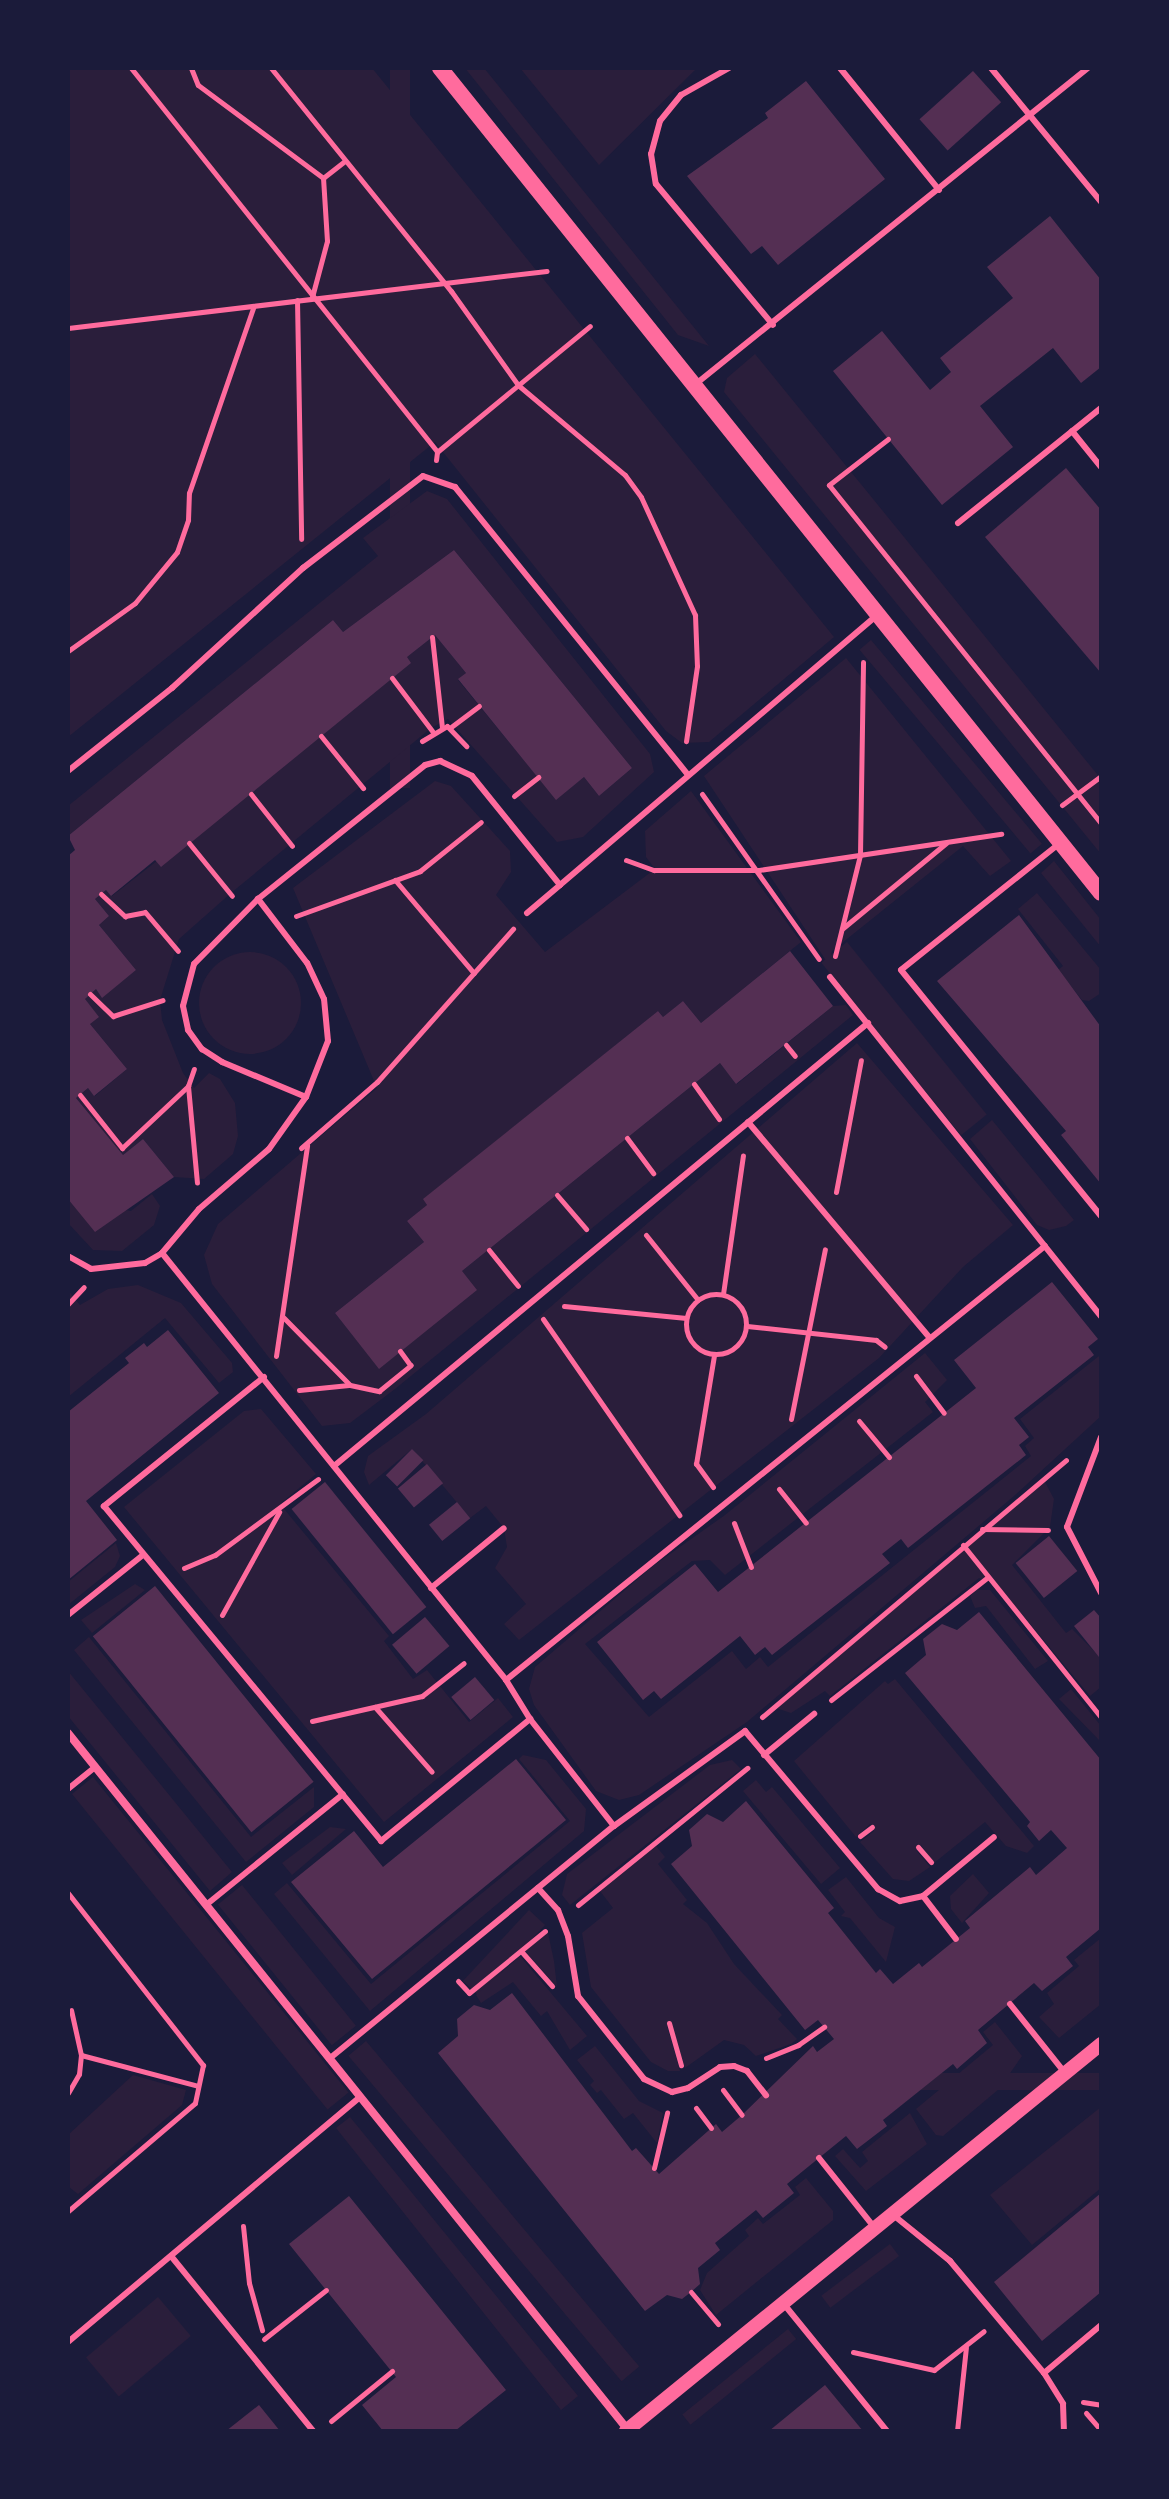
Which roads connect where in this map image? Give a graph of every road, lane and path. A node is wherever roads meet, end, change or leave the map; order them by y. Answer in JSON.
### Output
{"nodes":[{"id":1,"x":131,"y":68,"type":"edge"},
{"id":2,"x":191,"y":68,"type":"edge"},
{"id":3,"x":271,"y":68,"type":"edge"},
{"id":4,"x":440,"y":68,"type":"edge"},
{"id":5,"x":729,"y":68,"type":"edge"},
{"id":6,"x":840,"y":68,"type":"edge"},
{"id":7,"x":991,"y":68,"type":"edge"},
{"id":8,"x":1088,"y":68,"type":"edge"},
{"id":9,"x":1031,"y":116,"type":"junction"},
{"id":10,"x":345,"y":161,"type":"junction"},
{"id":11,"x":323,"y":178,"type":"junction"},
{"id":12,"x":939,"y":190,"type":"junction"},
{"id":13,"x":1101,"y":202,"type":"edge"},
{"id":14,"x":547,"y":271,"type":"dead end"},
{"id":15,"x":439,"y":282,"type":"junction"},
{"id":16,"x":312,"y":297,"type":"junction"},
{"id":17,"x":297,"y":300,"type":"junction"},
{"id":18,"x":253,"y":308,"type":"junction"},
{"id":19,"x":773,"y":325,"type":"junction"},
{"id":20,"x":590,"y":326,"type":"dead end"},
{"id":21,"x":68,"y":328,"type":"edge"},
{"id":22,"x":518,"y":385,"type":"junction"},
{"id":23,"x":694,"y":385,"type":"junction"},
{"id":24,"x":1101,"y":408,"type":"edge"},
{"id":25,"x":1072,"y":431,"type":"junction"},
{"id":26,"x":888,"y":439,"type":"dead end"},
{"id":27,"x":1101,"y":467,"type":"edge"},
{"id":28,"x":958,"y":523,"type":"dead end"},
{"id":29,"x":303,"y":568,"type":"junction"},
{"id":30,"x":877,"y":615,"type":"junction"},
{"id":31,"x":432,"y":637,"type":"dead end"},
{"id":32,"x":68,"y":651,"type":"edge"},
{"id":33,"x":863,"y":662,"type":"dead end"},
{"id":34,"x":392,"y":678,"type":"dead end"},
{"id":35,"x":479,"y":706,"type":"dead end"},
{"id":36,"x":442,"y":727,"type":"junction"},
{"id":37,"x":451,"y":727,"type":"junction"},
{"id":38,"x":433,"y":732,"type":"junction"},
{"id":39,"x":321,"y":736,"type":"dead end"},
{"id":40,"x":410,"y":751,"type":"dead end"},
{"id":41,"x":471,"y":751,"type":"dead end"},
{"id":42,"x":676,"y":761,"type":"junction"},
{"id":43,"x":68,"y":771,"type":"edge"},
{"id":44,"x":687,"y":774,"type":"junction"},
{"id":45,"x":1101,"y":776,"type":"edge"},
{"id":46,"x":538,"y":777,"type":"dead end"},
{"id":47,"x":375,"y":779,"type":"dead end"},
{"id":48,"x":363,"y":788,"type":"junction"},
{"id":49,"x":500,"y":788,"type":"dead end"},
{"id":50,"x":251,"y":794,"type":"dead end"},
{"id":51,"x":1077,"y":794,"type":"junction"},
{"id":52,"x":351,"y":798,"type":"dead end"},
{"id":53,"x":509,"y":800,"type":"junction"},
{"id":54,"x":498,"y":808,"type":"junction"},
{"id":55,"x":519,"y":811,"type":"dead end"},
{"id":56,"x":1042,"y":820,"type":"junction"},
{"id":57,"x":1101,"y":823,"type":"edge"},
{"id":58,"x":1001,"y":834,"type":"dead end"},
{"id":59,"x":305,"y":837,"type":"dead end"},
{"id":60,"x":948,"y":842,"type":"junction"},
{"id":61,"x":1061,"y":842,"type":"junction"},
{"id":62,"x":189,"y":843,"type":"dead end"},
{"id":63,"x":293,"y":847,"type":"junction"},
{"id":64,"x":860,"y":855,"type":"junction"},
{"id":65,"x":281,"y":857,"type":"dead end"},
{"id":66,"x":654,"y":870,"type":"dead end"},
{"id":67,"x":759,"y":870,"type":"junction"},
{"id":68,"x":395,"y":880,"type":"junction"},
{"id":69,"x":560,"y":885,"type":"junction"},
{"id":70,"x":239,"y":891,"type":"dead end"},
{"id":71,"x":1101,"y":893,"type":"edge"},
{"id":72,"x":101,"y":894,"type":"dead end"},
{"id":73,"x":232,"y":897,"type":"junction"},
{"id":74,"x":258,"y":899,"type":"junction"},
{"id":75,"x":222,"y":905,"type":"dead end"},
{"id":76,"x":527,"y":913,"type":"joint"},
{"id":77,"x":277,"y":923,"type":"junction"},
{"id":78,"x":842,"y":929,"type":"junction"},
{"id":79,"x":187,"y":941,"type":"dead end"},
{"id":80,"x":178,"y":952,"type":"junction"},
{"id":81,"x":174,"y":963,"type":"dead end"},
{"id":82,"x":474,"y":973,"type":"junction"},
{"id":83,"x":830,"y":977,"type":"junction"},
{"id":84,"x":166,"y":987,"type":"dead end"},
{"id":85,"x":90,"y":994,"type":"dead end"},
{"id":86,"x":164,"y":1000,"type":"junction"},
{"id":87,"x":165,"y":1008,"type":"dead end"},
{"id":88,"x":868,"y":1023,"type":"junction"},
{"id":89,"x":202,"y":1049,"type":"junction"},
{"id":90,"x":188,"y":1064,"type":"dead end"},
{"id":91,"x":193,"y":1072,"type":"junction"},
{"id":92,"x":694,"y":1084,"type":"dead end"},
{"id":93,"x":188,"y":1086,"type":"junction"},
{"id":94,"x":80,"y":1095,"type":"dead end"},
{"id":95,"x":306,"y":1097,"type":"junction"},
{"id":96,"x":748,"y":1122,"type":"junction"},
{"id":97,"x":732,"y":1136,"type":"junction"},
{"id":98,"x":627,"y":1138,"type":"dead end"},
{"id":99,"x":307,"y":1142,"type":"junction"},
{"id":100,"x":297,"y":1152,"type":"dead end"},
{"id":101,"x":666,"y":1190,"type":"junction"},
{"id":102,"x":557,"y":1195,"type":"dead end"},
{"id":103,"x":199,"y":1209,"type":"junction"},
{"id":104,"x":1101,"y":1216,"type":"edge"},
{"id":105,"x":632,"y":1219,"type":"junction"},
{"id":106,"x":599,"y":1246,"type":"junction"},
{"id":107,"x":1045,"y":1246,"type":"junction"},
{"id":108,"x":489,"y":1250,"type":"dead end"},
{"id":109,"x":162,"y":1253,"type":"junction"},
{"id":110,"x":68,"y":1256,"type":"edge"},
{"id":111,"x":723,"y":1294,"type":"junction"},
{"id":112,"x":698,"y":1300,"type":"junction"},
{"id":113,"x":531,"y":1302,"type":"junction"},
{"id":114,"x":1101,"y":1316,"type":"edge"},
{"id":115,"x":282,"y":1317,"type":"junction"},
{"id":116,"x":686,"y":1318,"type":"junction"},
{"id":117,"x":747,"y":1326,"type":"junction"},
{"id":118,"x":930,"y":1338,"type":"junction"},
{"id":119,"x":714,"y":1355,"type":"junction"},
{"id":120,"x":903,"y":1360,"type":"junction"},
{"id":121,"x":411,"y":1365,"type":"dead end"},
{"id":122,"x":264,"y":1377,"type":"junction"},
{"id":123,"x":350,"y":1385,"type":"junction"},
{"id":124,"x":276,"y":1392,"type":"junction"},
{"id":125,"x":847,"y":1405,"type":"junction"},
{"id":126,"x":944,"y":1413,"type":"dead end"},
{"id":127,"x":1101,"y":1437,"type":"edge"},
{"id":128,"x":1077,"y":1451,"type":"dead end"},
{"id":129,"x":889,"y":1457,"type":"dead end"},
{"id":130,"x":334,"y":1466,"type":"junction"},
{"id":131,"x":765,"y":1471,"type":"junction"},
{"id":132,"x":725,"y":1503,"type":"junction"},
{"id":133,"x":279,"y":1511,"type":"junction"},
{"id":134,"x":806,"y":1523,"type":"dead end"},
{"id":135,"x":504,"y":1528,"type":"dead end"},
{"id":136,"x":981,"y":1529,"type":"junction"},
{"id":137,"x":691,"y":1531,"type":"junction"},
{"id":138,"x":1072,"y":1536,"type":"junction"},
{"id":139,"x":963,"y":1545,"type":"junction"},
{"id":140,"x":143,"y":1555,"type":"junction"},
{"id":141,"x":751,"y":1567,"type":"dead end"},
{"id":142,"x":162,"y":1577,"type":"junction"},
{"id":143,"x":988,"y":1577,"type":"junction"},
{"id":144,"x":431,"y":1588,"type":"junction"},
{"id":145,"x":1101,"y":1593,"type":"edge"},
{"id":146,"x":68,"y":1615,"type":"edge"},
{"id":147,"x":211,"y":1635,"type":"junction"},
{"id":148,"x":481,"y":1650,"type":"junction"},
{"id":149,"x":506,"y":1680,"type":"junction"},
{"id":150,"x":375,"y":1707,"type":"junction"},
{"id":151,"x":814,"y":1714,"type":"joint"},
{"id":152,"x":1101,"y":1717,"type":"edge"},
{"id":153,"x":530,"y":1719,"type":"junction"},
{"id":154,"x":288,"y":1727,"type":"junction"},
{"id":155,"x":745,"y":1731,"type":"junction"},
{"id":156,"x":68,"y":1733,"type":"edge"},
{"id":157,"x":764,"y":1755,"type":"junction"},
{"id":158,"x":95,"y":1767,"type":"junction"},
{"id":159,"x":446,"y":1788,"type":"junction"},
{"id":160,"x":68,"y":1789,"type":"edge"},
{"id":161,"x":343,"y":1794,"type":"junction"},
{"id":162,"x":614,"y":1826,"type":"junction"},
{"id":163,"x":994,"y":1837,"type":"dead end"},
{"id":164,"x":538,"y":1888,"type":"junction"},
{"id":165,"x":68,"y":1893,"type":"edge"},
{"id":166,"x":923,"y":1896,"type":"junction"},
{"id":167,"x":206,"y":1905,"type":"junction"},
{"id":168,"x":561,"y":1918,"type":"junction"},
{"id":169,"x":956,"y":1939,"type":"dead end"},
{"id":170,"x":521,"y":1951,"type":"junction"},
{"id":171,"x":444,"y":1965,"type":"junction"},
{"id":172,"x":578,"y":1996,"type":"junction"},
{"id":173,"x":1010,"y":2004,"type":"dead end"},
{"id":174,"x":71,"y":2010,"type":"dead end"},
{"id":175,"x":669,"y":2023,"type":"dead end"},
{"id":176,"x":824,"y":2027,"type":"dead end"},
{"id":177,"x":1101,"y":2044,"type":"edge"},
{"id":178,"x":81,"y":2055,"type":"junction"},
{"id":179,"x":329,"y":2059,"type":"junction"},
{"id":180,"x":738,"y":2068,"type":"junction"},
{"id":181,"x":1065,"y":2073,"type":"junction"},
{"id":182,"x":198,"y":2086,"type":"junction"},
{"id":183,"x":688,"y":2088,"type":"junction"},
{"id":184,"x":69,"y":2089,"type":"edge"},
{"id":185,"x":672,"y":2092,"type":"junction"},
{"id":186,"x":766,"y":2095,"type":"dead end"},
{"id":187,"x":360,"y":2097,"type":"junction"},
{"id":188,"x":819,"y":2158,"type":"dead end"},
{"id":189,"x":654,"y":2168,"type":"dead end"},
{"id":190,"x":244,"y":2194,"type":"junction"},
{"id":191,"x":68,"y":2198,"type":"edge"},
{"id":192,"x":75,"y":2205,"type":"junction"},
{"id":193,"x":68,"y":2211,"type":"edge"},
{"id":194,"x":892,"y":2214,"type":"junction"},
{"id":195,"x":875,"y":2228,"type":"junction"},
{"id":196,"x":171,"y":2256,"type":"junction"},
{"id":197,"x":326,"y":2290,"type":"dead end"},
{"id":198,"x":691,"y":2292,"type":"dead end"},
{"id":199,"x":783,"y":2303,"type":"junction"},
{"id":200,"x":998,"y":2319,"type":"junction"},
{"id":201,"x":719,"y":2325,"type":"dead end"},
{"id":202,"x":1101,"y":2325,"type":"edge"},
{"id":203,"x":265,"y":2338,"type":"junction"},
{"id":204,"x":68,"y":2342,"type":"edge"},
{"id":205,"x":817,"y":2344,"type":"junction"},
{"id":206,"x":966,"y":2346,"type":"junction"},
{"id":207,"x":248,"y":2351,"type":"junction"},
{"id":208,"x":392,"y":2371,"type":"dead end"},
{"id":209,"x":1044,"y":2373,"type":"junction"},
{"id":210,"x":1101,"y":2397,"type":"edge"},
{"id":211,"x":1093,"y":2402,"type":"dead end"},
{"id":212,"x":316,"y":2431,"type":"edge"},
{"id":213,"x":627,"y":2431,"type":"edge"},
{"id":214,"x":887,"y":2431,"type":"edge"},
{"id":215,"x":957,"y":2431,"type":"edge"},
{"id":216,"x":1064,"y":2431,"type":"edge"}],
"edges":[{"from":1,"to":16,"type":"path"},
{"from":2,"to":11,"type":"path"},
{"from":3,"to":10,"type":"path"},
{"from":4,"to":23,"type":"main road"},
{"from":5,"to":19,"type":"lane"},
{"from":6,"to":12,"type":"lane"},
{"from":7,"to":9,"type":"lane"},
{"from":8,"to":9,"type":"lane"},
{"from":9,"to":12,"type":"lane"},
{"from":9,"to":13,"type":"lane"},
{"from":10,"to":11,"type":"path"},
{"from":10,"to":15,"type":"path"},
{"from":11,"to":16,"type":"path"},
{"from":12,"to":19,"type":"lane"},
{"from":14,"to":15,"type":"path"},
{"from":15,"to":16,"type":"path"},
{"from":15,"to":22,"type":"path"},
{"from":16,"to":17,"type":"path"},
{"from":16,"to":22,"type":"path"},
{"from":17,"to":18,"type":"path"},
{"from":17,"to":29,"type":"path"},
{"from":18,"to":21,"type":"path"},
{"from":18,"to":32,"type":"path"},
{"from":19,"to":23,"type":"lane"},
{"from":20,"to":22,"type":"path"},
{"from":22,"to":42,"type":"path"},
{"from":23,"to":30,"type":"main road"},
{"from":24,"to":25,"type":"lane"},
{"from":25,"to":27,"type":"lane"},
{"from":25,"to":28,"type":"lane"},
{"from":26,"to":51,"type":"path"},
{"from":29,"to":42,"type":"lane"},
{"from":29,"to":43,"type":"lane"},
{"from":30,"to":44,"type":"lane"},
{"from":30,"to":56,"type":"main road"},
{"from":31,"to":36,"type":"path"},
{"from":33,"to":64,"type":"path"},
{"from":34,"to":38,"type":"path"},
{"from":35,"to":37,"type":"path"},
{"from":36,"to":37,"type":"path"},
{"from":36,"to":38,"type":"path"},
{"from":37,"to":41,"type":"path"},
{"from":38,"to":40,"type":"path"},
{"from":39,"to":48,"type":"path"},
{"from":42,"to":44,"type":"lane"},
{"from":44,"to":67,"type":"path"},
{"from":44,"to":69,"type":"lane"},
{"from":45,"to":51,"type":"path"},
{"from":46,"to":53,"type":"path"},
{"from":47,"to":48,"type":"path"},
{"from":48,"to":52,"type":"path"},
{"from":49,"to":53,"type":"path"},
{"from":50,"to":63,"type":"path"},
{"from":51,"to":56,"type":"path"},
{"from":51,"to":57,"type":"path"},
{"from":53,"to":55,"type":"path"},
{"from":54,"to":68,"type":"path"},
{"from":54,"to":69,"type":"lane"},
{"from":54,"to":74,"type":"lane"},
{"from":56,"to":61,"type":"main road"},
{"from":58,"to":60,"type":"path"},
{"from":59,"to":63,"type":"path"},
{"from":60,"to":64,"type":"path"},
{"from":60,"to":78,"type":"path"},
{"from":61,"to":71,"type":"main road"},
{"from":61,"to":104,"type":"lane"},
{"from":62,"to":73,"type":"path"},
{"from":63,"to":65,"type":"path"},
{"from":64,"to":67,"type":"path"},
{"from":64,"to":78,"type":"path"},
{"from":66,"to":67,"type":"path"},
{"from":67,"to":83,"type":"path"},
{"from":68,"to":77,"type":"path"},
{"from":68,"to":82,"type":"path"},
{"from":69,"to":76,"type":"lane"},
{"from":70,"to":73,"type":"path"},
{"from":72,"to":80,"type":"path"},
{"from":73,"to":75,"type":"path"},
{"from":74,"to":77,"type":"lane"},
{"from":74,"to":89,"type":"lane"},
{"from":76,"to":82,"type":"path"},
{"from":77,"to":95,"type":"lane"},
{"from":78,"to":83,"type":"path"},
{"from":79,"to":80,"type":"path"},
{"from":80,"to":81,"type":"path"},
{"from":82,"to":99,"type":"path"},
{"from":83,"to":88,"type":"lane"},
{"from":84,"to":86,"type":"path"},
{"from":85,"to":86,"type":"path"},
{"from":86,"to":87,"type":"path"},
{"from":88,"to":96,"type":"lane"},
{"from":88,"to":107,"type":"lane"},
{"from":89,"to":91,"type":"path"},
{"from":89,"to":95,"type":"lane"},
{"from":90,"to":91,"type":"path"},
{"from":91,"to":93,"type":"path"},
{"from":92,"to":97,"type":"path"},
{"from":93,"to":94,"type":"path"},
{"from":93,"to":103,"type":"path"},
{"from":95,"to":103,"type":"lane"},
{"from":96,"to":97,"type":"lane"},
{"from":96,"to":111,"type":"path"},
{"from":96,"to":118,"type":"lane"},
{"from":97,"to":101,"type":"lane"},
{"from":98,"to":101,"type":"path"},
{"from":99,"to":100,"type":"path"},
{"from":99,"to":115,"type":"path"},
{"from":101,"to":105,"type":"lane"},
{"from":102,"to":106,"type":"path"},
{"from":103,"to":109,"type":"lane"},
{"from":105,"to":106,"type":"lane"},
{"from":105,"to":112,"type":"path"},
{"from":106,"to":113,"type":"lane"},
{"from":107,"to":114,"type":"lane"},
{"from":107,"to":118,"type":"lane"},
{"from":108,"to":113,"type":"path"},
{"from":109,"to":110,"type":"lane"},
{"from":109,"to":122,"type":"lane"},
{"from":111,"to":112,"type":"path"},
{"from":111,"to":117,"type":"path"},
{"from":112,"to":116,"type":"path"},
{"from":113,"to":116,"type":"path"},
{"from":113,"to":130,"type":"lane"},
{"from":113,"to":137,"type":"path"},
{"from":115,"to":122,"type":"path"},
{"from":115,"to":123,"type":"path"},
{"from":116,"to":119,"type":"path"},
{"from":117,"to":119,"type":"path"},
{"from":117,"to":120,"type":"path"},
{"from":118,"to":120,"type":"lane"},
{"from":119,"to":132,"type":"path"},
{"from":120,"to":125,"type":"lane"},
{"from":120,"to":126,"type":"path"},
{"from":121,"to":123,"type":"path"},
{"from":122,"to":124,"type":"lane"},
{"from":122,"to":140,"type":"lane"},
{"from":123,"to":124,"type":"path"},
{"from":124,"to":130,"type":"lane"},
{"from":125,"to":129,"type":"path"},
{"from":125,"to":131,"type":"lane"},
{"from":127,"to":138,"type":"lane"},
{"from":128,"to":136,"type":"path"},
{"from":130,"to":133,"type":"path"},
{"from":130,"to":144,"type":"lane"},
{"from":131,"to":132,"type":"lane"},
{"from":131,"to":134,"type":"path"},
{"from":132,"to":137,"type":"lane"},
{"from":132,"to":141,"type":"path"},
{"from":133,"to":142,"type":"path"},
{"from":133,"to":147,"type":"path"},
{"from":135,"to":144,"type":"lane"},
{"from":136,"to":138,"type":"path"},
{"from":136,"to":139,"type":"path"},
{"from":137,"to":149,"type":"lane"},
{"from":138,"to":145,"type":"lane"},
{"from":139,"to":143,"type":"path"},
{"from":139,"to":155,"type":"path"},
{"from":140,"to":142,"type":"lane"},
{"from":140,"to":146,"type":"lane"},
{"from":142,"to":147,"type":"lane"},
{"from":143,"to":151,"type":"path"},
{"from":143,"to":152,"type":"path"},
{"from":144,"to":148,"type":"lane"},
{"from":147,"to":154,"type":"lane"},
{"from":148,"to":149,"type":"lane"},
{"from":148,"to":150,"type":"path"},
{"from":149,"to":153,"type":"lane"},
{"from":150,"to":154,"type":"path"},
{"from":150,"to":159,"type":"path"},
{"from":151,"to":157,"type":"lane"},
{"from":153,"to":159,"type":"lane"},
{"from":153,"to":162,"type":"lane"},
{"from":154,"to":161,"type":"lane"},
{"from":155,"to":157,"type":"lane"},
{"from":155,"to":162,"type":"lane"},
{"from":156,"to":158,"type":"street"},
{"from":157,"to":166,"type":"lane"},
{"from":157,"to":168,"type":"path"},
{"from":158,"to":160,"type":"lane"},
{"from":158,"to":167,"type":"street"},
{"from":159,"to":161,"type":"lane"},
{"from":161,"to":167,"type":"lane"},
{"from":162,"to":164,"type":"lane"},
{"from":163,"to":166,"type":"lane"},
{"from":164,"to":168,"type":"lane"},
{"from":164,"to":171,"type":"lane"},
{"from":165,"to":182,"type":"path"},
{"from":166,"to":169,"type":"lane"},
{"from":167,"to":179,"type":"street"},
{"from":168,"to":170,"type":"path"},
{"from":168,"to":172,"type":"lane"},
{"from":170,"to":171,"type":"path"},
{"from":170,"to":172,"type":"path"},
{"from":171,"to":179,"type":"lane"},
{"from":172,"to":185,"type":"lane"},
{"from":173,"to":181,"type":"lane"},
{"from":174,"to":178,"type":"path"},
{"from":175,"to":183,"type":"path"},
{"from":176,"to":180,"type":"path"},
{"from":177,"to":181,"type":"street"},
{"from":178,"to":182,"type":"path"},
{"from":178,"to":184,"type":"path"},
{"from":179,"to":187,"type":"street"},
{"from":180,"to":183,"type":"lane"},
{"from":180,"to":186,"type":"lane"},
{"from":181,"to":194,"type":"street"},
{"from":182,"to":192,"type":"path"},
{"from":183,"to":185,"type":"lane"},
{"from":185,"to":189,"type":"path"},
{"from":187,"to":190,"type":"lane"},
{"from":187,"to":213,"type":"street"},
{"from":188,"to":195,"type":"lane"},
{"from":190,"to":196,"type":"lane"},
{"from":190,"to":203,"type":"path"},
{"from":191,"to":192,"type":"path"},
{"from":192,"to":193,"type":"path"},
{"from":194,"to":195,"type":"street"},
{"from":194,"to":200,"type":"lane"},
{"from":195,"to":199,"type":"street"},
{"from":196,"to":204,"type":"lane"},
{"from":196,"to":207,"type":"lane"},
{"from":197,"to":203,"type":"path"},
{"from":198,"to":201,"type":"path"},
{"from":199,"to":205,"type":"lane"},
{"from":199,"to":213,"type":"street"},
{"from":200,"to":206,"type":"path"},
{"from":200,"to":209,"type":"lane"},
{"from":202,"to":209,"type":"lane"},
{"from":203,"to":207,"type":"path"},
{"from":205,"to":206,"type":"path"},
{"from":205,"to":214,"type":"lane"},
{"from":206,"to":215,"type":"path"},
{"from":207,"to":212,"type":"lane"},
{"from":208,"to":212,"type":"path"},
{"from":209,"to":216,"type":"lane"},
{"from":210,"to":211,"type":"path"}]}
